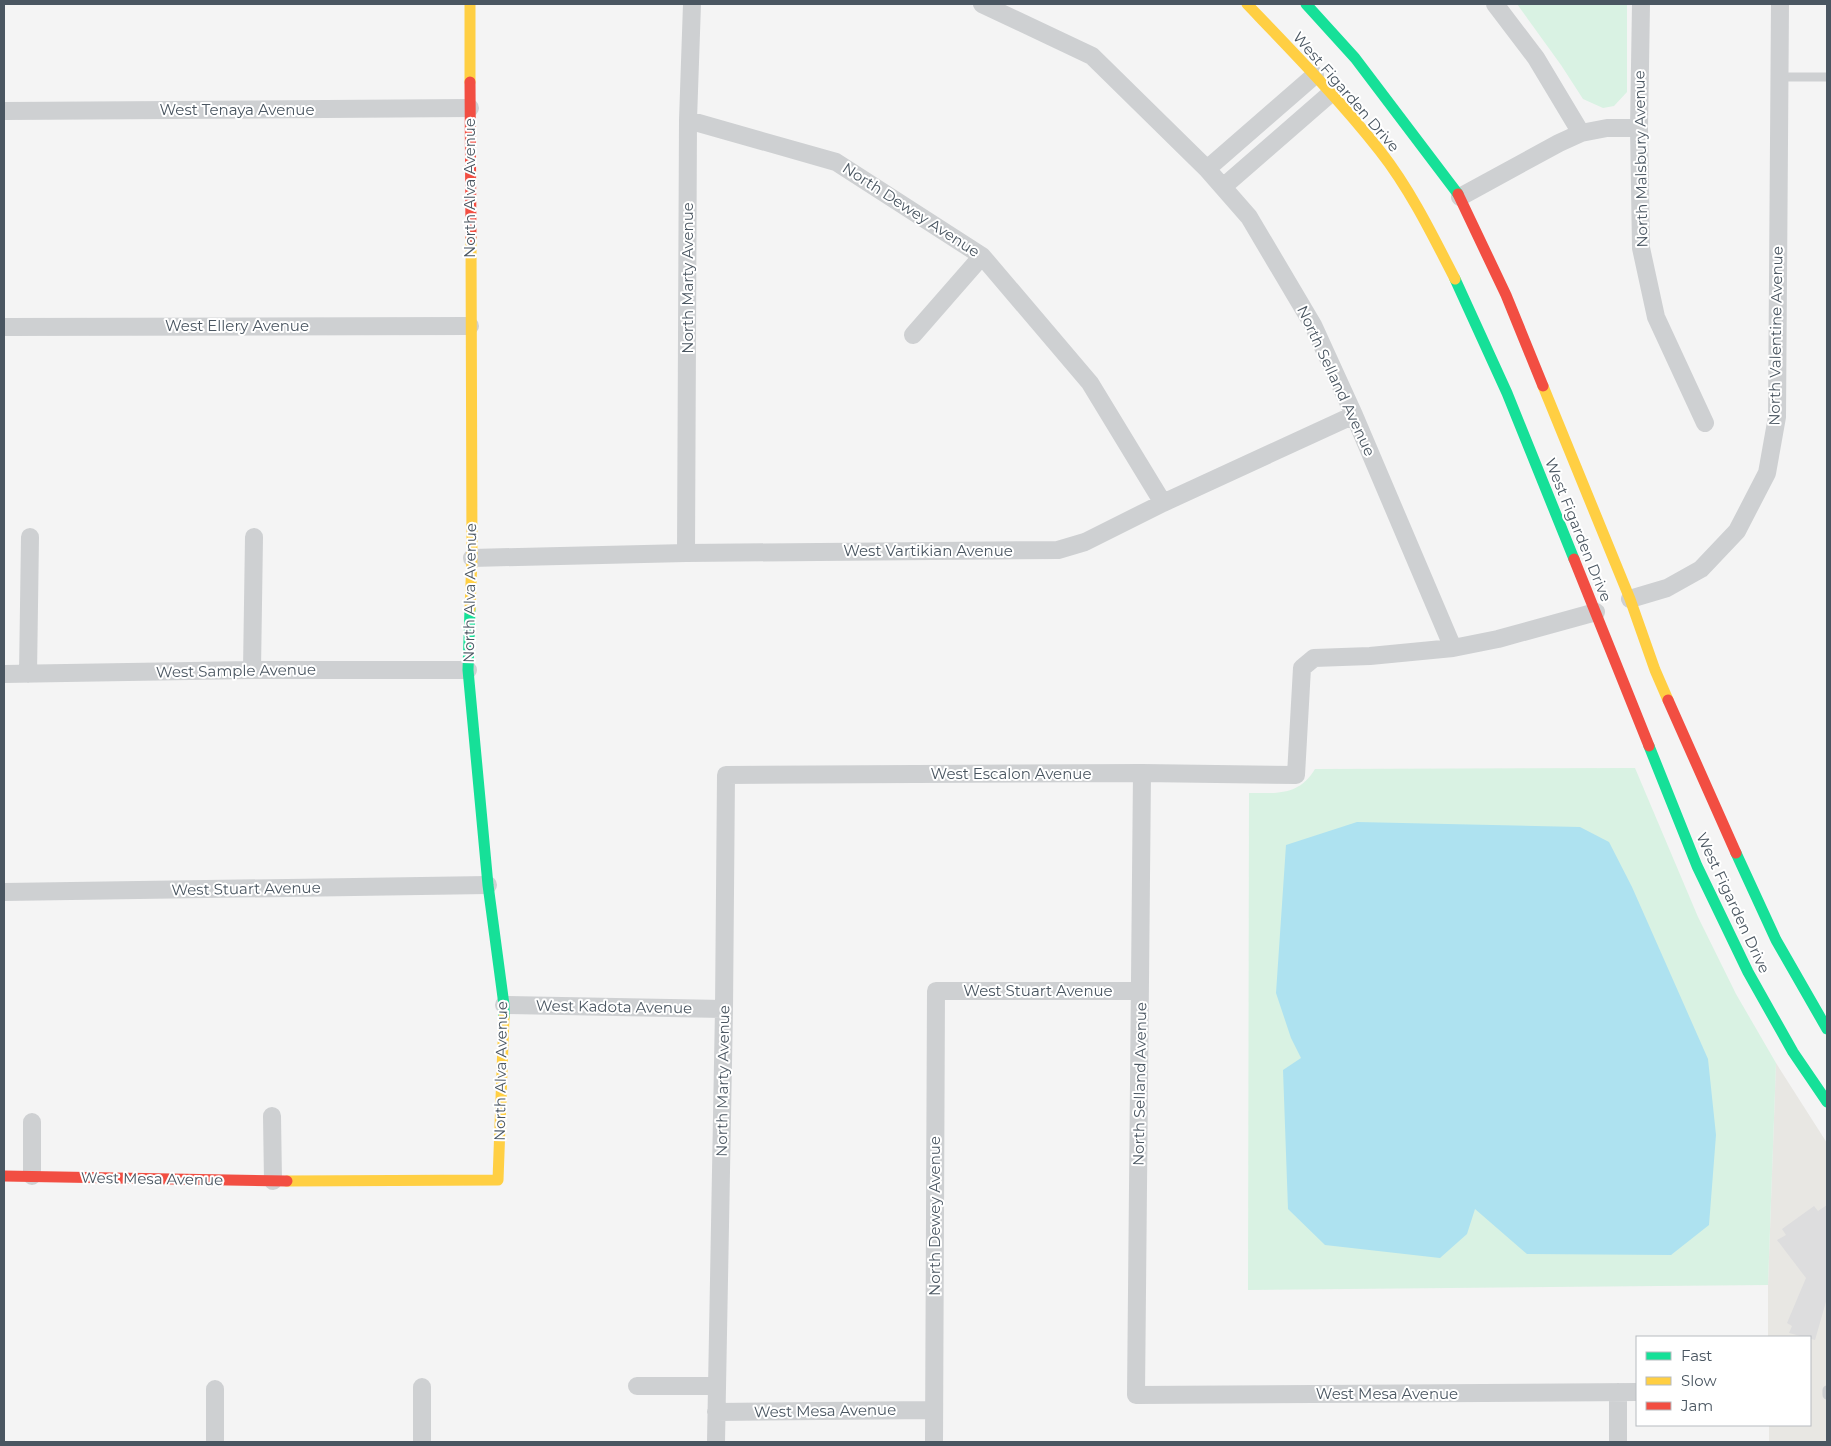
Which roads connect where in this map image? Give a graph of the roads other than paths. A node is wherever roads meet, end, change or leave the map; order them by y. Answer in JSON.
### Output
{"nodes":[{"id":1,"x":470,"y":4,"type":"edge"},
{"id":2,"x":692,"y":4,"type":"edge"},
{"id":3,"x":982,"y":4,"type":"edge"},
{"id":4,"x":1247,"y":4,"type":"edge"},
{"id":5,"x":1306,"y":4,"type":"edge"},
{"id":6,"x":1495,"y":4,"type":"edge"},
{"id":7,"x":1641,"y":4,"type":"edge"},
{"id":8,"x":1780,"y":4,"type":"edge"},
{"id":9,"x":1316,"y":75,"type":"junction"},
{"id":10,"x":1827,"y":76,"type":"edge"},
{"id":11,"x":1780,"y":77,"type":"junction"},
{"id":12,"x":1332,"y":86,"type":"junction"},
{"id":13,"x":1366,"y":93,"type":"dead end"},
{"id":14,"x":470,"y":108,"type":"junction"},
{"id":15,"x":4,"y":111,"type":"edge"},
{"id":16,"x":1398,"y":114,"type":"junction"},
{"id":17,"x":688,"y":120,"type":"junction"},
{"id":18,"x":1640,"y":128,"type":"junction"},
{"id":19,"x":1581,"y":133,"type":"junction"},
{"id":20,"x":1207,"y":169,"type":"junction"},
{"id":21,"x":1223,"y":187,"type":"junction"},
{"id":22,"x":1460,"y":197,"type":"junction"},
{"id":23,"x":982,"y":256,"type":"junction"},
{"id":24,"x":470,"y":326,"type":"junction"},
{"id":25,"x":4,"y":327,"type":"edge"},
{"id":26,"x":913,"y":335,"type":"dead end"},
{"id":27,"x":1354,"y":415,"type":"junction"},
{"id":28,"x":1704,"y":423,"type":"dead end"},
{"id":29,"x":1163,"y":503,"type":"junction"},
{"id":30,"x":30,"y":537,"type":"dead end"},
{"id":31,"x":254,"y":537,"type":"dead end"},
{"id":32,"x":686,"y":553,"type":"junction"},
{"id":33,"x":1570,"y":553,"type":"junction"},
{"id":34,"x":1589,"y":557,"type":"dead end"},
{"id":35,"x":472,"y":558,"type":"junction"},
{"id":36,"x":1613,"y":588,"type":"dead end"},
{"id":37,"x":1630,"y":599,"type":"junction"},
{"id":38,"x":1603,"y":615,"type":"junction"},
{"id":39,"x":1635,"y":645,"type":"dead end"},
{"id":40,"x":1453,"y":648,"type":"junction"},
{"id":41,"x":252,"y":670,"type":"junction"},
{"id":42,"x":468,"y":670,"type":"junction"},
{"id":43,"x":1655,"y":670,"type":"junction"},
{"id":44,"x":4,"y":674,"type":"edge"},
{"id":45,"x":28,"y":674,"type":"junction"},
{"id":46,"x":1142,"y":774,"type":"junction"},
{"id":47,"x":726,"y":776,"type":"joint"},
{"id":48,"x":488,"y":885,"type":"junction"},
{"id":49,"x":4,"y":892,"type":"edge"},
{"id":50,"x":936,"y":991,"type":"joint"},
{"id":51,"x":1140,"y":991,"type":"junction"},
{"id":52,"x":504,"y":1004,"type":"junction"},
{"id":53,"x":724,"y":1009,"type":"junction"},
{"id":54,"x":1826,"y":1025,"type":"edge"},
{"id":55,"x":1827,"y":1102,"type":"edge"},
{"id":56,"x":272,"y":1116,"type":"dead end"},
{"id":57,"x":32,"y":1122,"type":"dead end"},
{"id":58,"x":4,"y":1176,"type":"edge"},
{"id":59,"x":32,"y":1176,"type":"junction"},
{"id":60,"x":498,"y":1180,"type":"joint"},
{"id":61,"x":273,"y":1181,"type":"junction"},
{"id":62,"x":638,"y":1386,"type":"dead end"},
{"id":63,"x":716,"y":1386,"type":"junction"},
{"id":64,"x":422,"y":1387,"type":"dead end"},
{"id":65,"x":215,"y":1389,"type":"dead end"},
{"id":66,"x":1827,"y":1390,"type":"edge"},
{"id":67,"x":1618,"y":1392,"type":"junction"},
{"id":68,"x":1636,"y":1392,"type":"edge"},
{"id":69,"x":1136,"y":1395,"type":"joint"},
{"id":70,"x":1827,"y":1395,"type":"edge"},
{"id":71,"x":934,"y":1410,"type":"junction"},
{"id":72,"x":716,"y":1412,"type":"junction"},
{"id":73,"x":215,"y":1442,"type":"edge"},
{"id":74,"x":422,"y":1442,"type":"edge"},
{"id":75,"x":716,"y":1442,"type":"edge"},
{"id":76,"x":934,"y":1442,"type":"edge"},
{"id":77,"x":1618,"y":1442,"type":"edge"}],
"edges":[{"from":1,"to":14,"type":"main road","name":"North Alva Avenue"},
{"from":2,"to":17,"type":"street","name":"North Marty Avenue"},
{"from":3,"to":20,"type":"street","name":"North Selland Avenue"},
{"from":4,"to":9,"type":"main road","name":"West Figarden Drive"},
{"from":5,"to":16,"type":"main road","name":"West Figarden Drive"},
{"from":6,"to":19,"type":"street"},
{"from":7,"to":18,"type":"street","name":"North Malsbury Avenue"},
{"from":8,"to":11,"type":"street","name":"North Valentine Avenue"},
{"from":9,"to":12,"type":"main road","name":"West Figarden Drive"},
{"from":9,"to":20,"type":"street"},
{"from":10,"to":11,"type":"lane"},
{"from":11,"to":37,"type":"street","name":"North Valentine Avenue"},
{"from":12,"to":21,"type":"street"},
{"from":12,"to":33,"type":"main road","name":"West Figarden Drive"},
{"from":13,"to":16,"type":"main road"},
{"from":14,"to":15,"type":"street","name":"West Tenaya Avenue"},
{"from":14,"to":24,"type":"main road","name":"North Alva Avenue"},
{"from":16,"to":22,"type":"main road","name":"West Figarden Drive"},
{"from":17,"to":23,"type":"street","name":"North Dewey Avenue"},
{"from":17,"to":32,"type":"street","name":"North Marty Avenue"},
{"from":18,"to":19,"type":"street"},
{"from":18,"to":28,"type":"street","name":"North Malsbury Avenue"},
{"from":19,"to":22,"type":"street"},
{"from":20,"to":21,"type":"street","name":"North Selland Avenue"},
{"from":21,"to":27,"type":"street","name":"North Selland Avenue"},
{"from":22,"to":37,"type":"main road","name":"West Figarden Drive"},
{"from":23,"to":26,"type":"street"},
{"from":23,"to":29,"type":"street","name":"North Dewey Avenue"},
{"from":24,"to":25,"type":"street","name":"West Ellery Avenue"},
{"from":24,"to":35,"type":"main road","name":"North Alva Avenue"},
{"from":27,"to":29,"type":"street","name":"West Vartikian Avenue"},
{"from":27,"to":40,"type":"street","name":"North Selland Avenue"},
{"from":29,"to":32,"type":"street","name":"West Vartikian Avenue"},
{"from":30,"to":45,"type":"street"},
{"from":31,"to":41,"type":"street"},
{"from":32,"to":35,"type":"street","name":"West Vartikian Avenue"},
{"from":33,"to":34,"type":"main road"},
{"from":33,"to":38,"type":"main road","name":"West Figarden Drive"},
{"from":35,"to":42,"type":"main road","name":"North Alva Avenue"},
{"from":36,"to":37,"type":"main road"},
{"from":37,"to":43,"type":"main road","name":"West Figarden Drive"},
{"from":38,"to":40,"type":"street"},
{"from":38,"to":55,"type":"main road","name":"West Figarden Drive"},
{"from":39,"to":43,"type":"main road"},
{"from":40,"to":46,"type":"street","name":"West Escalon Avenue"},
{"from":41,"to":42,"type":"street","name":"West Sample Avenue"},
{"from":41,"to":45,"type":"street","name":"West Sample Avenue"},
{"from":42,"to":48,"type":"main road","name":"North Alva Avenue"},
{"from":43,"to":54,"type":"main road","name":"West Figarden Drive"},
{"from":44,"to":45,"type":"street","name":"West Sample Avenue"},
{"from":46,"to":47,"type":"street","name":"West Escalon Avenue"},
{"from":46,"to":51,"type":"street","name":"North Selland Avenue"},
{"from":47,"to":53,"type":"street","name":"North Marty Avenue"},
{"from":48,"to":49,"type":"street","name":"West Stuart Avenue"},
{"from":48,"to":52,"type":"main road","name":"North Alva Avenue"},
{"from":50,"to":51,"type":"street","name":"West Stuart Avenue"},
{"from":50,"to":71,"type":"street","name":"North Dewey Avenue"},
{"from":51,"to":69,"type":"street","name":"North Selland Avenue"},
{"from":52,"to":53,"type":"street","name":"West Kadota Avenue"},
{"from":52,"to":60,"type":"main road","name":"North Alva Avenue"},
{"from":53,"to":63,"type":"street","name":"North Marty Avenue"},
{"from":56,"to":61,"type":"street"},
{"from":57,"to":59,"type":"street"},
{"from":58,"to":59,"type":"main road","name":"West Mesa Avenue"},
{"from":59,"to":61,"type":"main road","name":"West Mesa Avenue"},
{"from":60,"to":61,"type":"main road","name":"West Mesa Avenue"},
{"from":62,"to":63,"type":"street"},
{"from":63,"to":72,"type":"street","name":"North Marty Avenue"},
{"from":64,"to":74,"type":"street"},
{"from":65,"to":73,"type":"street"},
{"from":66,"to":70,"type":"lane"},
{"from":67,"to":68,"type":"street","name":"West Mesa Avenue"},
{"from":67,"to":69,"type":"street","name":"West Mesa Avenue"},
{"from":67,"to":77,"type":"street"},
{"from":71,"to":72,"type":"street","name":"West Mesa Avenue"},
{"from":71,"to":76,"type":"street","name":"North Dewey Avenue"},
{"from":72,"to":75,"type":"street","name":"North Marty Avenue"}]}
